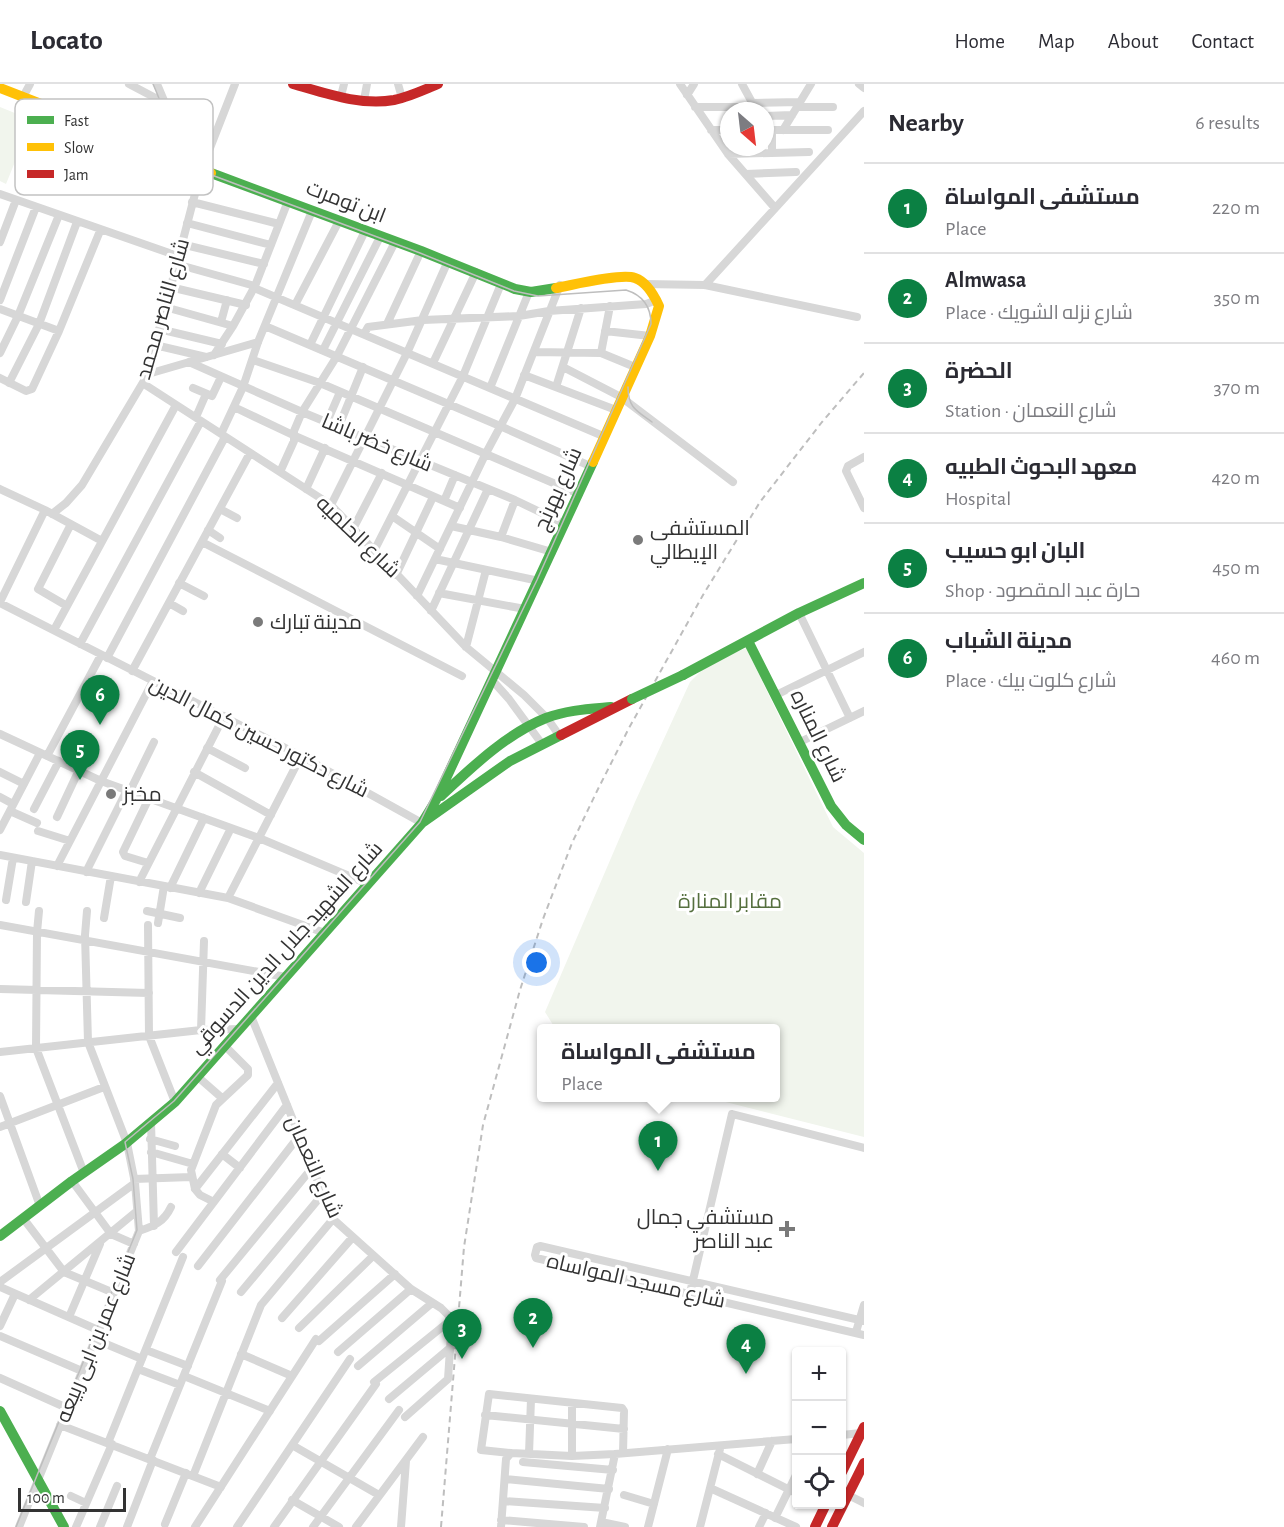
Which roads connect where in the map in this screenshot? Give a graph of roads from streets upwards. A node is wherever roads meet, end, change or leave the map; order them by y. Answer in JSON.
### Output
{"nodes":[{"id":1,"x":30,"y":84,"type":"edge"},
{"id":2,"x":129,"y":84,"type":"edge"},
{"id":3,"x":157,"y":84,"type":"edge"},
{"id":4,"x":235,"y":84,"type":"edge"},
{"id":5,"x":296,"y":84,"type":"edge"},
{"id":6,"x":344,"y":84,"type":"edge"},
{"id":7,"x":367,"y":84,"type":"edge"},
{"id":8,"x":398,"y":84,"type":"edge"},
{"id":9,"x":438,"y":84,"type":"edge"},
{"id":10,"x":680,"y":84,"type":"edge"},
{"id":11,"x":694,"y":84,"type":"edge"},
{"id":12,"x":702,"y":84,"type":"edge"},
{"id":13,"x":742,"y":84,"type":"edge"},
{"id":14,"x":811,"y":84,"type":"edge"},
{"id":15,"x":859,"y":84,"type":"edge"},
{"id":16,"x":320,"y":87,"type":"edge"},
{"id":17,"x":424,"y":87,"type":"edge"},
{"id":18,"x":0,"y":88,"type":"edge"},
{"id":19,"x":864,"y":88,"type":"edge"},
{"id":20,"x":687,"y":95,"type":"junction"},
{"id":21,"x":341,"y":96,"type":"junction"},
{"id":22,"x":23,"y":97,"type":"junction"},
{"id":23,"x":402,"y":98,"type":"junction"},
{"id":24,"x":28,"y":99,"type":"edge"},
{"id":25,"x":157,"y":99,"type":"edge"},
{"id":26,"x":163,"y":99,"type":"edge"},
{"id":27,"x":364,"y":100,"type":"junction"},
{"id":28,"x":752,"y":102,"type":"edge"},
{"id":29,"x":798,"y":105,"type":"junction"},
{"id":30,"x":774,"y":106,"type":"edge"},
{"id":31,"x":695,"y":107,"type":"junction"},
{"id":32,"x":720,"y":107,"type":"edge"},
{"id":33,"x":833,"y":107,"type":"dead end"},
{"id":34,"x":864,"y":111,"type":"edge"},
{"id":35,"x":792,"y":115,"type":"junction"},
{"id":36,"x":774,"y":116,"type":"edge"},
{"id":37,"x":774,"y":129,"type":"edge"},
{"id":38,"x":711,"y":130,"type":"junction"},
{"id":39,"x":720,"y":130,"type":"edge"},
{"id":40,"x":783,"y":130,"type":"junction"},
{"id":41,"x":828,"y":130,"type":"dead end"},
{"id":42,"x":213,"y":139,"type":"edge"},
{"id":43,"x":720,"y":143,"type":"edge"},
{"id":44,"x":809,"y":152,"type":"dead end"},
{"id":45,"x":774,"y":153,"type":"edge"},
{"id":46,"x":730,"y":156,"type":"edge"},
{"id":47,"x":796,"y":172,"type":"dead end"},
{"id":48,"x":213,"y":173,"type":"edge"},
{"id":49,"x":746,"y":174,"type":"junction"},
{"id":50,"x":0,"y":194,"type":"edge"},
{"id":51,"x":194,"y":195,"type":"edge"},
{"id":52,"x":16,"y":200,"type":"junction"},
{"id":53,"x":288,"y":201,"type":"junction"},
{"id":54,"x":192,"y":202,"type":"junction"},
{"id":55,"x":36,"y":207,"type":"junction"},
{"id":56,"x":775,"y":208,"type":"junction"},
{"id":57,"x":312,"y":211,"type":"junction"},
{"id":58,"x":58,"y":215,"type":"junction"},
{"id":59,"x":339,"y":221,"type":"junction"},
{"id":60,"x":77,"y":222,"type":"junction"},
{"id":61,"x":186,"y":223,"type":"junction"},
{"id":62,"x":279,"y":225,"type":"junction"},
{"id":63,"x":100,"y":231,"type":"junction"},
{"id":64,"x":365,"y":231,"type":"junction"},
{"id":65,"x":380,"y":237,"type":"junction"},
{"id":66,"x":0,"y":242,"type":"edge"},
{"id":67,"x":395,"y":242,"type":"junction"},
{"id":68,"x":181,"y":244,"type":"junction"},
{"id":69,"x":271,"y":245,"type":"junction"},
{"id":70,"x":421,"y":251,"type":"junction"},
{"id":71,"x":177,"y":260,"type":"junction"},
{"id":72,"x":448,"y":261,"type":"junction"},
{"id":73,"x":264,"y":264,"type":"junction"},
{"id":74,"x":476,"y":272,"type":"junction"},
{"id":75,"x":501,"y":284,"type":"junction"},
{"id":76,"x":644,"y":284,"type":"junction"},
{"id":77,"x":560,"y":285,"type":"junction"},
{"id":78,"x":705,"y":285,"type":"junction"},
{"id":79,"x":170,"y":287,"type":"junction"},
{"id":80,"x":255,"y":287,"type":"junction"},
{"id":81,"x":529,"y":292,"type":"junction"},
{"id":82,"x":276,"y":298,"type":"junction"},
{"id":83,"x":0,"y":300,"type":"edge"},
{"id":84,"x":226,"y":300,"type":"junction"},
{"id":85,"x":657,"y":300,"type":"junction"},
{"id":86,"x":246,"y":305,"type":"junction"},
{"id":87,"x":295,"y":305,"type":"junction"},
{"id":88,"x":610,"y":306,"type":"junction"},
{"id":89,"x":165,"y":307,"type":"junction"},
{"id":90,"x":580,"y":308,"type":"junction"},
{"id":91,"x":0,"y":309,"type":"edge"},
{"id":92,"x":549,"y":311,"type":"junction"},
{"id":93,"x":18,"y":316,"type":"junction"},
{"id":94,"x":519,"y":316,"type":"junction"},
{"id":95,"x":322,"y":317,"type":"junction"},
{"id":96,"x":857,"y":317,"type":"dead end"},
{"id":97,"x":487,"y":318,"type":"junction"},
{"id":98,"x":454,"y":319,"type":"junction"},
{"id":99,"x":423,"y":320,"type":"junction"},
{"id":100,"x":221,"y":322,"type":"junction"},
{"id":101,"x":337,"y":322,"type":"junction"},
{"id":102,"x":39,"y":324,"type":"junction"},
{"id":103,"x":387,"y":324,"type":"junction"},
{"id":104,"x":233,"y":326,"type":"junction"},
{"id":105,"x":265,"y":326,"type":"junction"},
{"id":106,"x":351,"y":328,"type":"junction"},
{"id":107,"x":159,"y":329,"type":"junction"},
{"id":108,"x":59,"y":331,"type":"junction"},
{"id":109,"x":605,"y":331,"type":"junction"},
{"id":110,"x":363,"y":334,"type":"junction"},
{"id":111,"x":650,"y":336,"type":"junction"},
{"id":112,"x":258,"y":342,"type":"junction"},
{"id":113,"x":222,"y":344,"type":"junction"},
{"id":114,"x":155,"y":345,"type":"junction"},
{"id":115,"x":310,"y":345,"type":"junction"},
{"id":116,"x":324,"y":350,"type":"junction"},
{"id":117,"x":534,"y":352,"type":"junction"},
{"id":118,"x":407,"y":353,"type":"junction"},
{"id":119,"x":567,"y":353,"type":"junction"},
{"id":120,"x":601,"y":353,"type":"junction"},
{"id":121,"x":0,"y":354,"type":"edge"},
{"id":122,"x":211,"y":356,"type":"junction"},
{"id":123,"x":337,"y":356,"type":"junction"},
{"id":124,"x":253,"y":360,"type":"junction"},
{"id":125,"x":189,"y":362,"type":"junction"},
{"id":126,"x":433,"y":363,"type":"junction"},
{"id":127,"x":363,"y":367,"type":"junction"},
{"id":128,"x":562,"y":367,"type":"junction"},
{"id":129,"x":635,"y":367,"type":"junction"},
{"id":130,"x":148,"y":374,"type":"junction"},
{"id":131,"x":524,"y":375,"type":"junction"},
{"id":132,"x":463,"y":376,"type":"junction"},
{"id":133,"x":221,"y":377,"type":"junction"},
{"id":134,"x":0,"y":378,"type":"edge"},
{"id":135,"x":394,"y":380,"type":"junction"},
{"id":136,"x":9,"y":383,"type":"junction"},
{"id":137,"x":320,"y":383,"type":"junction"},
{"id":138,"x":144,"y":384,"type":"junction"},
{"id":139,"x":243,"y":387,"type":"junction"},
{"id":140,"x":556,"y":387,"type":"junction"},
{"id":141,"x":193,"y":388,"type":"dead end"},
{"id":142,"x":490,"y":388,"type":"junction"},
{"id":143,"x":340,"y":392,"type":"junction"},
{"id":144,"x":206,"y":394,"type":"junction"},
{"id":145,"x":351,"y":397,"type":"junction"},
{"id":146,"x":621,"y":397,"type":"junction"},
{"id":147,"x":515,"y":399,"type":"junction"},
{"id":148,"x":448,"y":404,"type":"junction"},
{"id":149,"x":176,"y":405,"type":"junction"},
{"id":150,"x":234,"y":407,"type":"junction"},
{"id":151,"x":379,"y":409,"type":"junction"},
{"id":152,"x":615,"y":410,"type":"junction"},
{"id":153,"x":302,"y":412,"type":"junction"},
{"id":154,"x":198,"y":419,"type":"junction"},
{"id":155,"x":327,"y":422,"type":"junction"},
{"id":156,"x":339,"y":426,"type":"junction"},
{"id":157,"x":500,"y":426,"type":"junction"},
{"id":158,"x":433,"y":432,"type":"junction"},
{"id":159,"x":223,"y":435,"type":"junction"},
{"id":160,"x":295,"y":436,"type":"junction"},
{"id":161,"x":603,"y":436,"type":"junction"},
{"id":162,"x":365,"y":437,"type":"junction"},
{"id":163,"x":325,"y":448,"type":"junction"},
{"id":164,"x":250,"y":453,"type":"junction"},
{"id":165,"x":485,"y":455,"type":"junction"},
{"id":166,"x":864,"y":457,"type":"edge"},
{"id":167,"x":353,"y":460,"type":"junction"},
{"id":168,"x":420,"y":460,"type":"junction"},
{"id":169,"x":590,"y":466,"type":"junction"},
{"id":170,"x":280,"y":472,"type":"junction"},
{"id":171,"x":382,"y":473,"type":"junction"},
{"id":172,"x":455,"y":475,"type":"junction"},
{"id":173,"x":472,"y":482,"type":"junction"},
{"id":174,"x":733,"y":482,"type":"dead end"},
{"id":175,"x":408,"y":485,"type":"junction"},
{"id":176,"x":0,"y":489,"type":"edge"},
{"id":177,"x":306,"y":489,"type":"junction"},
{"id":178,"x":488,"y":489,"type":"junction"},
{"id":179,"x":579,"y":494,"type":"junction"},
{"id":180,"x":434,"y":496,"type":"junction"},
{"id":181,"x":516,"y":500,"type":"junction"},
{"id":182,"x":444,"y":501,"type":"junction"},
{"id":183,"x":863,"y":503,"type":"edge"},
{"id":184,"x":331,"y":505,"type":"junction"},
{"id":185,"x":220,"y":508,"type":"junction"},
{"id":186,"x":460,"y":508,"type":"junction"},
{"id":187,"x":49,"y":512,"type":"junction"},
{"id":188,"x":392,"y":516,"type":"junction"},
{"id":189,"x":237,"y":518,"type":"dead end"},
{"id":190,"x":71,"y":524,"type":"junction"},
{"id":191,"x":565,"y":524,"type":"junction"},
{"id":192,"x":451,"y":526,"type":"junction"},
{"id":193,"x":353,"y":529,"type":"junction"},
{"id":194,"x":208,"y":530,"type":"junction"},
{"id":195,"x":469,"y":530,"type":"junction"},
{"id":196,"x":416,"y":533,"type":"junction"},
{"id":197,"x":501,"y":537,"type":"junction"},
{"id":198,"x":220,"y":538,"type":"dead end"},
{"id":199,"x":102,"y":541,"type":"junction"},
{"id":200,"x":202,"y":542,"type":"junction"},
{"id":201,"x":440,"y":549,"type":"junction"},
{"id":202,"x":374,"y":551,"type":"junction"},
{"id":203,"x":552,"y":552,"type":"junction"},
{"id":204,"x":435,"y":559,"type":"junction"},
{"id":205,"x":453,"y":563,"type":"junction"},
{"id":206,"x":486,"y":570,"type":"junction"},
{"id":207,"x":396,"y":575,"type":"junction"},
{"id":208,"x":539,"y":581,"type":"junction"},
{"id":209,"x":179,"y":583,"type":"junction"},
{"id":210,"x":864,"y":583,"type":"edge"},
{"id":211,"x":440,"y":593,"type":"junction"},
{"id":212,"x":204,"y":596,"type":"dead end"},
{"id":213,"x":417,"y":596,"type":"junction"},
{"id":214,"x":479,"y":599,"type":"junction"},
{"id":215,"x":0,"y":602,"type":"edge"},
{"id":216,"x":169,"y":603,"type":"junction"},
{"id":217,"x":67,"y":606,"type":"junction"},
{"id":218,"x":525,"y":609,"type":"junction"},
{"id":219,"x":183,"y":611,"type":"dead end"},
{"id":220,"x":431,"y":611,"type":"junction"},
{"id":221,"x":799,"y":613,"type":"junction"},
{"id":222,"x":54,"y":630,"type":"junction"},
{"id":223,"x":748,"y":641,"type":"junction"},
{"id":224,"x":80,"y":644,"type":"junction"},
{"id":225,"x":466,"y":647,"type":"junction"},
{"id":226,"x":864,"y":652,"type":"edge"},
{"id":227,"x":104,"y":656,"type":"junction"},
{"id":228,"x":132,"y":670,"type":"junction"},
{"id":229,"x":827,"y":670,"type":"junction"},
{"id":230,"x":462,"y":676,"type":"dead end"},
{"id":231,"x":494,"y":676,"type":"junction"},
{"id":232,"x":153,"y":681,"type":"junction"},
{"id":233,"x":776,"y":695,"type":"junction"},
{"id":234,"x":615,"y":707,"type":"junction"},
{"id":235,"x":864,"y":711,"type":"edge"},
{"id":236,"x":224,"y":716,"type":"junction"},
{"id":237,"x":547,"y":718,"type":"junction"},
{"id":238,"x":850,"y":718,"type":"junction"},
{"id":239,"x":530,"y":726,"type":"junction"},
{"id":240,"x":0,"y":734,"type":"edge"},
{"id":241,"x":559,"y":735,"type":"junction"},
{"id":242,"x":154,"y":742,"type":"dead end"},
{"id":243,"x":800,"y":742,"type":"junction"},
{"id":244,"x":542,"y":744,"type":"junction"},
{"id":245,"x":207,"y":748,"type":"junction"},
{"id":246,"x":44,"y":754,"type":"junction"},
{"id":247,"x":302,"y":756,"type":"junction"},
{"id":248,"x":59,"y":761,"type":"junction"},
{"id":249,"x":245,"y":768,"type":"dead end"},
{"id":250,"x":79,"y":770,"type":"junction"},
{"id":251,"x":0,"y":772,"type":"edge"},
{"id":252,"x":195,"y":772,"type":"junction"},
{"id":253,"x":101,"y":781,"type":"junction"},
{"id":254,"x":24,"y":784,"type":"junction"},
{"id":255,"x":128,"y":790,"type":"junction"},
{"id":256,"x":0,"y":797,"type":"edge"},
{"id":257,"x":149,"y":798,"type":"junction"},
{"id":258,"x":436,"y":800,"type":"junction"},
{"id":259,"x":177,"y":808,"type":"junction"},
{"id":260,"x":34,"y":809,"type":"dead end"},
{"id":261,"x":7,"y":811,"type":"edge"},
{"id":262,"x":271,"y":815,"type":"junction"},
{"id":263,"x":57,"y":817,"type":"dead end"},
{"id":264,"x":204,"y":818,"type":"junction"},
{"id":265,"x":422,"y":823,"type":"junction"},
{"id":266,"x":231,"y":828,"type":"junction"},
{"id":267,"x":0,"y":830,"type":"edge"},
{"id":268,"x":862,"y":835,"type":"edge"},
{"id":269,"x":259,"y":838,"type":"junction"},
{"id":270,"x":70,"y":841,"type":"junction"},
{"id":271,"x":0,"y":855,"type":"edge"},
{"id":272,"x":13,"y":858,"type":"junction"},
{"id":273,"x":32,"y":861,"type":"junction"},
{"id":274,"x":148,"y":863,"type":"junction"},
{"id":275,"x":57,"y":866,"type":"junction"},
{"id":276,"x":86,"y":872,"type":"junction"},
{"id":277,"x":111,"y":876,"type":"junction"},
{"id":278,"x":139,"y":882,"type":"junction"},
{"id":279,"x":367,"y":886,"type":"junction"},
{"id":280,"x":167,"y":887,"type":"junction"},
{"id":281,"x":199,"y":893,"type":"junction"},
{"id":282,"x":228,"y":898,"type":"junction"},
{"id":283,"x":6,"y":900,"type":"dead end"},
{"id":284,"x":26,"y":902,"type":"dead end"},
{"id":285,"x":39,"y":910,"type":"dead end"},
{"id":286,"x":87,"y":911,"type":"dead end"},
{"id":287,"x":147,"y":911,"type":"dead end"},
{"id":288,"x":160,"y":914,"type":"junction"},
{"id":289,"x":104,"y":918,"type":"dead end"},
{"id":290,"x":180,"y":918,"type":"dead end"},
{"id":291,"x":158,"y":923,"type":"dead end"},
{"id":292,"x":0,"y":926,"type":"edge"},
{"id":293,"x":148,"y":926,"type":"dead end"},
{"id":294,"x":37,"y":932,"type":"junction"},
{"id":295,"x":325,"y":933,"type":"junction"},
{"id":296,"x":86,"y":940,"type":"junction"},
{"id":297,"x":204,"y":940,"type":"dead end"},
{"id":298,"x":147,"y":951,"type":"junction"},
{"id":299,"x":202,"y":960,"type":"junction"},
{"id":300,"x":286,"y":977,"type":"junction"},
{"id":301,"x":0,"y":989,"type":"edge"},
{"id":302,"x":36,"y":990,"type":"junction"},
{"id":303,"x":86,"y":991,"type":"junction"},
{"id":304,"x":149,"y":993,"type":"junction"},
{"id":305,"x":251,"y":1016,"type":"junction"},
{"id":306,"x":240,"y":1029,"type":"junction"},
{"id":307,"x":201,"y":1030,"type":"junction"},
{"id":308,"x":149,"y":1036,"type":"junction"},
{"id":309,"x":88,"y":1042,"type":"junction"},
{"id":310,"x":225,"y":1046,"type":"junction"},
{"id":311,"x":36,"y":1048,"type":"junction"},
{"id":312,"x":0,"y":1052,"type":"edge"},
{"id":313,"x":198,"y":1077,"type":"junction"},
{"id":314,"x":278,"y":1083,"type":"junction"},
{"id":315,"x":104,"y":1087,"type":"junction"},
{"id":316,"x":0,"y":1096,"type":"edge"},
{"id":317,"x":222,"y":1098,"type":"junction"},
{"id":318,"x":175,"y":1102,"type":"junction"},
{"id":319,"x":57,"y":1105,"type":"junction"},
{"id":320,"x":287,"y":1105,"type":"junction"},
{"id":321,"x":151,"y":1122,"type":"junction"},
{"id":322,"x":10,"y":1124,"type":"junction"},
{"id":323,"x":0,"y":1127,"type":"edge"},
{"id":324,"x":299,"y":1136,"type":"junction"},
{"id":325,"x":150,"y":1139,"type":"junction"},
{"id":326,"x":127,"y":1143,"type":"junction"},
{"id":327,"x":175,"y":1146,"type":"dead end"},
{"id":328,"x":864,"y":1148,"type":"edge"},
{"id":329,"x":151,"y":1152,"type":"junction"},
{"id":330,"x":222,"y":1154,"type":"junction"},
{"id":331,"x":193,"y":1164,"type":"junction"},
{"id":332,"x":240,"y":1168,"type":"junction"},
{"id":333,"x":312,"y":1168,"type":"junction"},
{"id":334,"x":84,"y":1173,"type":"junction"},
{"id":335,"x":191,"y":1177,"type":"junction"},
{"id":336,"x":152,"y":1178,"type":"junction"},
{"id":337,"x":72,"y":1181,"type":"junction"},
{"id":338,"x":135,"y":1181,"type":"junction"},
{"id":339,"x":195,"y":1189,"type":"junction"},
{"id":340,"x":322,"y":1195,"type":"junction"},
{"id":341,"x":214,"y":1202,"type":"junction"},
{"id":342,"x":40,"y":1206,"type":"junction"},
{"id":343,"x":171,"y":1207,"type":"dead end"},
{"id":344,"x":137,"y":1211,"type":"junction"},
{"id":345,"x":95,"y":1213,"type":"junction"},
{"id":346,"x":23,"y":1218,"type":"junction"},
{"id":347,"x":333,"y":1219,"type":"junction"},
{"id":348,"x":154,"y":1226,"type":"junction"},
{"id":349,"x":139,"y":1231,"type":"junction"},
{"id":350,"x":111,"y":1234,"type":"junction"},
{"id":351,"x":0,"y":1236,"type":"edge"},
{"id":352,"x":352,"y":1238,"type":"junction"},
{"id":353,"x":100,"y":1242,"type":"junction"},
{"id":354,"x":135,"y":1244,"type":"junction"},
{"id":355,"x":46,"y":1249,"type":"junction"},
{"id":356,"x":373,"y":1256,"type":"junction"},
{"id":357,"x":198,"y":1266,"type":"dead end"},
{"id":358,"x":64,"y":1272,"type":"junction"},
{"id":359,"x":394,"y":1274,"type":"junction"},
{"id":360,"x":84,"y":1281,"type":"junction"},
{"id":361,"x":693,"y":1281,"type":"junction"},
{"id":362,"x":0,"y":1282,"type":"edge"},
{"id":363,"x":0,"y":1287,"type":"edge"},
{"id":364,"x":411,"y":1289,"type":"junction"},
{"id":365,"x":241,"y":1292,"type":"dead end"},
{"id":366,"x":114,"y":1293,"type":"junction"},
{"id":367,"x":690,"y":1293,"type":"junction"},
{"id":368,"x":15,"y":1294,"type":"junction"},
{"id":369,"x":29,"y":1300,"type":"junction"},
{"id":370,"x":432,"y":1303,"type":"junction"},
{"id":371,"x":864,"y":1305,"type":"edge"},
{"id":372,"x":69,"y":1317,"type":"junction"},
{"id":373,"x":282,"y":1318,"type":"dead end"},
{"id":374,"x":452,"y":1319,"type":"junction"},
{"id":375,"x":862,"y":1320,"type":"edge"},
{"id":376,"x":0,"y":1326,"type":"edge"},
{"id":377,"x":299,"y":1328,"type":"dead end"},
{"id":378,"x":98,"y":1330,"type":"junction"},
{"id":379,"x":860,"y":1334,"type":"edge"},
{"id":380,"x":0,"y":1336,"type":"edge"},
{"id":381,"x":94,"y":1339,"type":"junction"},
{"id":382,"x":451,"y":1347,"type":"junction"},
{"id":383,"x":146,"y":1350,"type":"junction"},
{"id":384,"x":338,"y":1352,"type":"dead end"},
{"id":385,"x":242,"y":1354,"type":"junction"},
{"id":386,"x":142,"y":1359,"type":"junction"},
{"id":387,"x":350,"y":1359,"type":"dead end"},
{"id":388,"x":188,"y":1366,"type":"junction"},
{"id":389,"x":358,"y":1366,"type":"dead end"},
{"id":390,"x":138,"y":1369,"type":"junction"},
{"id":391,"x":82,"y":1371,"type":"junction"},
{"id":392,"x":184,"y":1376,"type":"junction"},
{"id":393,"x":292,"y":1376,"type":"junction"},
{"id":394,"x":0,"y":1378,"type":"edge"},
{"id":395,"x":180,"y":1385,"type":"junction"},
{"id":396,"x":226,"y":1393,"type":"junction"},
{"id":397,"x":389,"y":1399,"type":"dead end"},
{"id":398,"x":531,"y":1399,"type":"junction"},
{"id":399,"x":572,"y":1403,"type":"junction"},
{"id":400,"x":67,"y":1408,"type":"junction"},
{"id":401,"x":399,"y":1410,"type":"dead end"},
{"id":402,"x":0,"y":1411,"type":"edge"},
{"id":403,"x":270,"y":1411,"type":"junction"},
{"id":404,"x":485,"y":1415,"type":"junction"},
{"id":405,"x":405,"y":1417,"type":"dead end"},
{"id":406,"x":530,"y":1420,"type":"junction"},
{"id":407,"x":572,"y":1424,"type":"junction"},
{"id":408,"x":60,"y":1425,"type":"junction"},
{"id":409,"x":624,"y":1429,"type":"junction"},
{"id":410,"x":862,"y":1430,"type":"edge"},
{"id":411,"x":846,"y":1434,"type":"edge"},
{"id":412,"x":423,"y":1437,"type":"dead end"},
{"id":413,"x":792,"y":1439,"type":"edge"},
{"id":414,"x":772,"y":1441,"type":"junction"},
{"id":415,"x":110,"y":1443,"type":"junction"},
{"id":416,"x":292,"y":1444,"type":"junction"},
{"id":417,"x":721,"y":1445,"type":"junction"},
{"id":418,"x":668,"y":1449,"type":"junction"},
{"id":419,"x":529,"y":1454,"type":"junction"},
{"id":420,"x":619,"y":1454,"type":"junction"},
{"id":421,"x":718,"y":1454,"type":"junction"},
{"id":422,"x":509,"y":1456,"type":"junction"},
{"id":423,"x":572,"y":1456,"type":"junction"},
{"id":424,"x":152,"y":1459,"type":"junction"},
{"id":425,"x":406,"y":1459,"type":"junction"},
{"id":426,"x":320,"y":1461,"type":"junction"},
{"id":427,"x":523,"y":1462,"type":"dead end"},
{"id":428,"x":864,"y":1463,"type":"edge"},
{"id":429,"x":846,"y":1464,"type":"edge"},
{"id":430,"x":613,"y":1470,"type":"junction"},
{"id":431,"x":190,"y":1474,"type":"junction"},
{"id":432,"x":757,"y":1474,"type":"junction"},
{"id":433,"x":37,"y":1478,"type":"junction"},
{"id":434,"x":347,"y":1478,"type":"junction"},
{"id":435,"x":505,"y":1479,"type":"junction"},
{"id":436,"x":117,"y":1486,"type":"dead end"},
{"id":437,"x":221,"y":1487,"type":"junction"},
{"id":438,"x":710,"y":1488,"type":"junction"},
{"id":439,"x":609,"y":1489,"type":"junction"},
{"id":440,"x":792,"y":1492,"type":"edge"},
{"id":441,"x":792,"y":1493,"type":"edge"},
{"id":442,"x":379,"y":1495,"type":"junction"},
{"id":443,"x":624,"y":1495,"type":"dead end"},
{"id":444,"x":848,"y":1495,"type":"junction"},
{"id":445,"x":71,"y":1496,"type":"dead end"},
{"id":446,"x":292,"y":1500,"type":"junction"},
{"id":447,"x":503,"y":1501,"type":"junction"},
{"id":448,"x":86,"y":1503,"type":"junction"},
{"id":449,"x":864,"y":1503,"type":"edge"},
{"id":450,"x":654,"y":1504,"type":"junction"},
{"id":451,"x":605,"y":1508,"type":"junction"},
{"id":452,"x":822,"y":1509,"type":"edge"},
{"id":453,"x":766,"y":1513,"type":"junction"},
{"id":454,"x":320,"y":1516,"type":"junction"},
{"id":455,"x":775,"y":1518,"type":"junction"},
{"id":456,"x":501,"y":1523,"type":"edge"},
{"id":457,"x":165,"y":1524,"type":"dead end"},
{"id":458,"x":128,"y":1525,"type":"edge"},
{"id":459,"x":601,"y":1525,"type":"edge"},
{"id":460,"x":62,"y":1526,"type":"edge"},
{"id":461,"x":241,"y":1526,"type":"edge"},
{"id":462,"x":19,"y":1527,"type":"edge"},
{"id":463,"x":76,"y":1527,"type":"edge"},
{"id":464,"x":100,"y":1527,"type":"edge"},
{"id":465,"x":137,"y":1527,"type":"edge"},
{"id":466,"x":195,"y":1527,"type":"edge"},
{"id":467,"x":274,"y":1527,"type":"edge"},
{"id":468,"x":313,"y":1527,"type":"edge"},
{"id":469,"x":339,"y":1527,"type":"edge"},
{"id":470,"x":356,"y":1527,"type":"edge"},
{"id":471,"x":400,"y":1527,"type":"edge"},
{"id":472,"x":584,"y":1527,"type":"edge"},
{"id":473,"x":625,"y":1527,"type":"edge"},
{"id":474,"x":648,"y":1527,"type":"edge"},
{"id":475,"x":700,"y":1527,"type":"edge"},
{"id":476,"x":759,"y":1527,"type":"edge"},
{"id":477,"x":796,"y":1527,"type":"edge"},
{"id":478,"x":815,"y":1527,"type":"edge"},
{"id":479,"x":832,"y":1527,"type":"edge"}],
"edges":[{"from":1,"to":22,"type":"street"},
{"from":2,"to":25,"type":"street"},
{"from":3,"to":26,"type":"street"},
{"from":4,"to":42,"type":"street","name":"شارع الناصر محمد"},
{"from":5,"to":16,"type":"street"},
{"from":6,"to":21,"type":"street"},
{"from":7,"to":27,"type":"street"},
{"from":8,"to":23,"type":"street"},
{"from":9,"to":17,"type":"street"},
{"from":10,"to":20,"type":"street"},
{"from":11,"to":12,"type":"street"},
{"from":11,"to":20,"type":"street"},
{"from":13,"to":28,"type":"street"},
{"from":14,"to":29,"type":"street"},
{"from":15,"to":19,"type":"street"},
{"from":16,"to":21,"type":"street"},
{"from":17,"to":23,"type":"street"},
{"from":18,"to":22,"type":"street","name":"ابن تومرت"},
{"from":20,"to":31,"type":"street"},
{"from":21,"to":27,"type":"street"},
{"from":22,"to":24,"type":"street","name":"ابن تومرت"},
{"from":23,"to":27,"type":"street"},
{"from":29,"to":30,"type":"street"},
{"from":29,"to":33,"type":"street"},
{"from":29,"to":35,"type":"street"},
{"from":31,"to":32,"type":"street"},
{"from":31,"to":38,"type":"street"},
{"from":34,"to":56,"type":"street"},
{"from":35,"to":36,"type":"street"},
{"from":35,"to":40,"type":"street"},
{"from":37,"to":40,"type":"street"},
{"from":38,"to":39,"type":"street"},
{"from":38,"to":43,"type":"street"},
{"from":40,"to":41,"type":"street"},
{"from":44,"to":45,"type":"street"},
{"from":46,"to":49,"type":"street"},
{"from":47,"to":49,"type":"street"},
{"from":48,"to":53,"type":"street","name":"ابن تومرت"},
{"from":49,"to":56,"type":"street"},
{"from":50,"to":52,"type":"street"},
{"from":51,"to":54,"type":"street","name":"شارع الناصر محمد"},
{"from":52,"to":55,"type":"street"},
{"from":52,"to":66,"type":"street"},
{"from":53,"to":57,"type":"street","name":"ابن تومرت"},
{"from":53,"to":62,"type":"street"},
{"from":54,"to":61,"type":"street","name":"شارع الناصر محمد"},
{"from":54,"to":62,"type":"street"},
{"from":55,"to":58,"type":"street"},
{"from":55,"to":83,"type":"street"},
{"from":56,"to":78,"type":"street"},
{"from":57,"to":59,"type":"street","name":"ابن تومرت"},
{"from":57,"to":82,"type":"street"},
{"from":58,"to":60,"type":"street"},
{"from":58,"to":93,"type":"street"},
{"from":59,"to":64,"type":"street","name":"ابن تومرت"},
{"from":59,"to":87,"type":"street"},
{"from":60,"to":63,"type":"street"},
{"from":60,"to":102,"type":"street"},
{"from":61,"to":68,"type":"street","name":"شارع الناصر محمد"},
{"from":61,"to":69,"type":"street"},
{"from":62,"to":69,"type":"street"},
{"from":63,"to":71,"type":"street"},
{"from":63,"to":108,"type":"street"},
{"from":64,"to":65,"type":"street","name":"ابن تومرت"},
{"from":64,"to":95,"type":"street"},
{"from":65,"to":67,"type":"street","name":"ابن تومرت"},
{"from":65,"to":101,"type":"street"},
{"from":67,"to":70,"type":"street","name":"ابن تومرت"},
{"from":67,"to":106,"type":"street"},
{"from":68,"to":71,"type":"street","name":"شارع الناصر محمد"},
{"from":68,"to":73,"type":"street"},
{"from":69,"to":73,"type":"street"},
{"from":70,"to":72,"type":"street","name":"ابن تومرت"},
{"from":70,"to":103,"type":"street"},
{"from":71,"to":79,"type":"street","name":"شارع الناصر محمد"},
{"from":71,"to":80,"type":"street"},
{"from":72,"to":74,"type":"street","name":"ابن تومرت"},
{"from":72,"to":99,"type":"street"},
{"from":73,"to":80,"type":"street"},
{"from":74,"to":75,"type":"street","name":"ابن تومرت"},
{"from":74,"to":98,"type":"street"},
{"from":75,"to":81,"type":"street","name":"ابن تومرت"},
{"from":75,"to":97,"type":"street"},
{"from":76,"to":77,"type":"street","name":"ابن تومرت"},
{"from":76,"to":78,"type":"street"},
{"from":76,"to":85,"type":"street"},
{"from":77,"to":81,"type":"street","name":"ابن تومرت"},
{"from":77,"to":92,"type":"street"},
{"from":78,"to":96,"type":"street"},
{"from":79,"to":84,"type":"street"},
{"from":79,"to":89,"type":"street","name":"شارع الناصر محمد"},
{"from":80,"to":82,"type":"street"},
{"from":80,"to":86,"type":"street"},
{"from":81,"to":94,"type":"street"},
{"from":82,"to":87,"type":"street"},
{"from":82,"to":105,"type":"street"},
{"from":84,"to":86,"type":"street"},
{"from":84,"to":100,"type":"street"},
{"from":85,"to":88,"type":"street"},
{"from":85,"to":111,"type":"street","name":"شارع بهرنج"},
{"from":86,"to":104,"type":"street"},
{"from":87,"to":95,"type":"street"},
{"from":88,"to":90,"type":"street"},
{"from":88,"to":109,"type":"street"},
{"from":89,"to":100,"type":"street"},
{"from":89,"to":107,"type":"street","name":"شارع الناصر محمد"},
{"from":90,"to":92,"type":"street"},
{"from":90,"to":119,"type":"street"},
{"from":91,"to":93,"type":"street"},
{"from":92,"to":94,"type":"street"},
{"from":92,"to":117,"type":"street"},
{"from":93,"to":102,"type":"street"},
{"from":93,"to":121,"type":"street"},
{"from":94,"to":97,"type":"street"},
{"from":94,"to":142,"type":"street"},
{"from":95,"to":101,"type":"street"},
{"from":95,"to":115,"type":"street"},
{"from":97,"to":98,"type":"street"},
{"from":97,"to":132,"type":"street"},
{"from":98,"to":99,"type":"street"},
{"from":98,"to":126,"type":"street"},
{"from":99,"to":103,"type":"street"},
{"from":99,"to":118,"type":"street"},
{"from":100,"to":104,"type":"street"},
{"from":101,"to":106,"type":"street"},
{"from":101,"to":116,"type":"street"},
{"from":102,"to":108,"type":"street"},
{"from":102,"to":136,"type":"street"},
{"from":103,"to":110,"type":"street"},
{"from":104,"to":113,"type":"street"},
{"from":105,"to":112,"type":"street"},
{"from":105,"to":115,"type":"street"},
{"from":106,"to":110,"type":"street"},
{"from":106,"to":123,"type":"street"},
{"from":107,"to":113,"type":"street"},
{"from":107,"to":114,"type":"street","name":"شارع الناصر محمد"},
{"from":108,"to":136,"type":"street"},
{"from":109,"to":111,"type":"street"},
{"from":109,"to":120,"type":"street"},
{"from":110,"to":118,"type":"street"},
{"from":111,"to":129,"type":"street","name":"شارع بهرنج"},
{"from":112,"to":122,"type":"street"},
{"from":112,"to":124,"type":"street"},
{"from":113,"to":122,"type":"street"},
{"from":114,"to":122,"type":"street"},
{"from":114,"to":130,"type":"street","name":"شارع الناصر محمد"},
{"from":115,"to":116,"type":"street"},
{"from":116,"to":123,"type":"street"},
{"from":117,"to":119,"type":"street"},
{"from":117,"to":131,"type":"street"},
{"from":118,"to":126,"type":"street"},
{"from":118,"to":135,"type":"street"},
{"from":119,"to":120,"type":"street"},
{"from":119,"to":128,"type":"street"},
{"from":120,"to":129,"type":"street"},
{"from":122,"to":125,"type":"street"},
{"from":123,"to":127,"type":"street"},
{"from":123,"to":137,"type":"street"},
{"from":124,"to":137,"type":"street"},
{"from":124,"to":139,"type":"street"},
{"from":125,"to":130,"type":"street"},
{"from":125,"to":133,"type":"street","name":"شارع خضر باشا"},
{"from":126,"to":132,"type":"street"},
{"from":127,"to":135,"type":"street"},
{"from":127,"to":145,"type":"street"},
{"from":128,"to":140,"type":"street"},
{"from":128,"to":146,"type":"street"},
{"from":129,"to":146,"type":"street","name":"شارع بهرنج"},
{"from":130,"to":138,"type":"street","name":"شارع الناصر محمد"},
{"from":131,"to":140,"type":"street"},
{"from":131,"to":147,"type":"street"},
{"from":132,"to":142,"type":"street"},
{"from":132,"to":148,"type":"street"},
{"from":133,"to":139,"type":"street","name":"شارع خضر باشا"},
{"from":133,"to":144,"type":"street"},
{"from":134,"to":136,"type":"street"},
{"from":135,"to":148,"type":"street"},
{"from":135,"to":151,"type":"street"},
{"from":137,"to":143,"type":"street"},
{"from":137,"to":153,"type":"street"},
{"from":138,"to":149,"type":"street","name":"شارع الحلميه"},
{"from":138,"to":187,"type":"street","name":"شارع الناصر محمد"},
{"from":139,"to":150,"type":"street"},
{"from":139,"to":153,"type":"street","name":"شارع خضر باشا"},
{"from":140,"to":152,"type":"street"},
{"from":141,"to":144,"type":"street"},
{"from":142,"to":147,"type":"street"},
{"from":143,"to":145,"type":"street"},
{"from":143,"to":155,"type":"street"},
{"from":144,"to":154,"type":"street"},
{"from":145,"to":151,"type":"street"},
{"from":145,"to":156,"type":"street"},
{"from":146,"to":152,"type":"street","name":"شارع بهرنج"},
{"from":146,"to":174,"type":"street"},
{"from":147,"to":157,"type":"street"},
{"from":147,"to":161,"type":"street"},
{"from":148,"to":157,"type":"street"},
{"from":148,"to":158,"type":"street"},
{"from":149,"to":154,"type":"street","name":"شارع الحلميه"},
{"from":149,"to":199,"type":"street"},
{"from":150,"to":159,"type":"street"},
{"from":150,"to":160,"type":"street"},
{"from":151,"to":158,"type":"street"},
{"from":151,"to":162,"type":"street"},
{"from":152,"to":161,"type":"street","name":"شارع بهرنج"},
{"from":153,"to":155,"type":"street","name":"شارع خضر باشا"},
{"from":153,"to":160,"type":"street"},
{"from":154,"to":159,"type":"street","name":"شارع الحلميه"},
{"from":154,"to":224,"type":"street"},
{"from":155,"to":156,"type":"street","name":"شارع خضر باشا"},
{"from":156,"to":162,"type":"street","name":"شارع خضر باشا"},
{"from":157,"to":165,"type":"street"},
{"from":157,"to":169,"type":"street"},
{"from":158,"to":165,"type":"street"},
{"from":158,"to":168,"type":"street"},
{"from":159,"to":164,"type":"street","name":"شارع الحلميه"},
{"from":159,"to":227,"type":"street"},
{"from":160,"to":163,"type":"street"},
{"from":160,"to":170,"type":"street"},
{"from":161,"to":169,"type":"street","name":"شارع بهرنج"},
{"from":162,"to":167,"type":"street"},
{"from":162,"to":168,"type":"street","name":"شارع خضر باشا"},
{"from":163,"to":167,"type":"street"},
{"from":163,"to":177,"type":"street"},
{"from":164,"to":170,"type":"street","name":"شارع الحلميه"},
{"from":164,"to":185,"type":"street"},
{"from":165,"to":173,"type":"street"},
{"from":165,"to":179,"type":"street"},
{"from":166,"to":183,"type":"street"},
{"from":167,"to":171,"type":"street"},
{"from":167,"to":184,"type":"street"},
{"from":168,"to":172,"type":"street","name":"شارع خضر باشا"},
{"from":168,"to":175,"type":"street"},
{"from":169,"to":179,"type":"street","name":"شارع بهرنج"},
{"from":170,"to":177,"type":"street","name":"شارع الحلميه"},
{"from":171,"to":175,"type":"street"},
{"from":171,"to":193,"type":"street"},
{"from":172,"to":173,"type":"street","name":"شارع خضر باشا"},
{"from":172,"to":182,"type":"street"},
{"from":173,"to":178,"type":"street","name":"شارع خضر باشا"},
{"from":173,"to":186,"type":"street"},
{"from":175,"to":180,"type":"street"},
{"from":175,"to":188,"type":"street"},
{"from":176,"to":187,"type":"street"},
{"from":177,"to":184,"type":"street","name":"شارع الحلميه"},
{"from":178,"to":181,"type":"street","name":"شارع خضر باشا"},
{"from":178,"to":195,"type":"street"},
{"from":179,"to":191,"type":"street","name":"شارع بهرنج"},
{"from":180,"to":182,"type":"street"},
{"from":180,"to":196,"type":"street"},
{"from":181,"to":191,"type":"street","name":"شارع خضر باشا"},
{"from":181,"to":197,"type":"street"},
{"from":182,"to":186,"type":"street"},
{"from":184,"to":193,"type":"street","name":"شارع الحلميه"},
{"from":185,"to":189,"type":"street"},
{"from":185,"to":194,"type":"street"},
{"from":186,"to":192,"type":"street"},
{"from":187,"to":190,"type":"street"},
{"from":187,"to":215,"type":"street"},
{"from":188,"to":196,"type":"street"},
{"from":188,"to":202,"type":"street"},
{"from":190,"to":199,"type":"street"},
{"from":190,"to":217,"type":"street"},
{"from":191,"to":203,"type":"street","name":"شارع بهرنج"},
{"from":192,"to":195,"type":"street"},
{"from":192,"to":201,"type":"street"},
{"from":193,"to":202,"type":"street","name":"شارع الحلميه"},
{"from":194,"to":198,"type":"street"},
{"from":194,"to":200,"type":"street"},
{"from":195,"to":197,"type":"street"},
{"from":195,"to":205,"type":"street"},
{"from":196,"to":201,"type":"street"},
{"from":196,"to":207,"type":"street"},
{"from":197,"to":203,"type":"street"},
{"from":199,"to":217,"type":"street"},
{"from":200,"to":209,"type":"street"},
{"from":200,"to":230,"type":"street"},
{"from":201,"to":204,"type":"street"},
{"from":202,"to":207,"type":"street","name":"شارع الحلميه"},
{"from":203,"to":208,"type":"street","name":"شارع بهرنج"},
{"from":204,"to":205,"type":"street"},
{"from":204,"to":213,"type":"street"},
{"from":205,"to":206,"type":"street"},
{"from":205,"to":211,"type":"street"},
{"from":206,"to":208,"type":"street"},
{"from":206,"to":214,"type":"street"},
{"from":207,"to":213,"type":"street","name":"شارع الحلميه"},
{"from":208,"to":218,"type":"street","name":"شارع بهرنج"},
{"from":209,"to":212,"type":"street"},
{"from":209,"to":216,"type":"street"},
{"from":210,"to":221,"type":"street","name":"شارع الشهيد جلال الدين الدسوقي"},
{"from":211,"to":214,"type":"street"},
{"from":211,"to":220,"type":"street"},
{"from":213,"to":220,"type":"street","name":"شارع الحلميه"},
{"from":214,"to":218,"type":"street"},
{"from":214,"to":225,"type":"street"},
{"from":215,"to":222,"type":"street","name":"شارع دكتور حسين كمال الدين"},
{"from":216,"to":219,"type":"street"},
{"from":216,"to":228,"type":"street"},
{"from":217,"to":222,"type":"street"},
{"from":218,"to":231,"type":"street","name":"شارع بهرنج"},
{"from":220,"to":225,"type":"street","name":"شارع الحلميه"},
{"from":221,"to":223,"type":"street","name":"شارع الشهيد جلال الدين الدسوقي"},
{"from":221,"to":229,"type":"street"},
{"from":222,"to":224,"type":"street","name":"شارع دكتور حسين كمال الدين"},
{"from":223,"to":233,"type":"street","name":"شارع المناره"},
{"from":223,"to":234,"type":"street","name":"شارع الشهيد جلال الدين الدسوقي","bridge":true},
{"from":224,"to":227,"type":"street","name":"شارع دكتور حسين كمال الدين"},
{"from":225,"to":231,"type":"street","name":"شارع الحلميه"},
{"from":226,"to":229,"type":"street"},
{"from":227,"to":228,"type":"street","name":"شارع دكتور حسين كمال الدين"},
{"from":227,"to":246,"type":"street"},
{"from":228,"to":232,"type":"street","name":"شارع دكتور حسين كمال الدين"},
{"from":229,"to":233,"type":"street"},
{"from":229,"to":238,"type":"street"},
{"from":231,"to":237,"type":"street"},
{"from":231,"to":239,"type":"street"},
{"from":231,"to":258,"type":"street","name":"شارع بهرنج"},
{"from":232,"to":236,"type":"street","name":"شارع دكتور حسين كمال الدين"},
{"from":232,"to":253,"type":"street"},
{"from":233,"to":243,"type":"street","name":"شارع المناره"},
{"from":234,"to":237,"type":"street","name":"شارع الشهيد جلال الدين الدسوقي"},
{"from":234,"to":241,"type":"street","name":"شارع الشهيد جلال الدين الدسوقي"},
{"from":235,"to":238,"type":"street"},
{"from":236,"to":245,"type":"street"},
{"from":236,"to":247,"type":"street","name":"شارع دكتور حسين كمال الدين"},
{"from":237,"to":239,"type":"street","name":"شارع الشهيد جلال الدين الدسوقي"},
{"from":237,"to":241,"type":"street"},
{"from":238,"to":243,"type":"street"},
{"from":239,"to":244,"type":"street"},
{"from":239,"to":258,"type":"street","name":"شارع الشهيد جلال الدين الدسوقي"},
{"from":240,"to":246,"type":"street"},
{"from":241,"to":244,"type":"street","name":"شارع الشهيد جلال الدين الدسوقي"},
{"from":242,"to":255,"type":"street"},
{"from":243,"to":268,"type":"street","name":"شارع المناره"},
{"from":244,"to":265,"type":"street","name":"شارع الشهيد جلال الدين الدسوقي"},
{"from":245,"to":249,"type":"street"},
{"from":245,"to":252,"type":"street"},
{"from":246,"to":248,"type":"street"},
{"from":246,"to":254,"type":"street"},
{"from":247,"to":262,"type":"street"},
{"from":247,"to":265,"type":"street","name":"شارع دكتور حسين كمال الدين"},
{"from":248,"to":250,"type":"street"},
{"from":248,"to":260,"type":"street"},
{"from":250,"to":253,"type":"street"},
{"from":250,"to":263,"type":"street"},
{"from":251,"to":254,"type":"street"},
{"from":252,"to":259,"type":"street"},
{"from":252,"to":262,"type":"street"},
{"from":253,"to":255,"type":"street"},
{"from":253,"to":270,"type":"street"},
{"from":254,"to":261,"type":"street"},
{"from":255,"to":257,"type":"street"},
{"from":255,"to":276,"type":"street"},
{"from":256,"to":261,"type":"street"},
{"from":257,"to":259,"type":"street"},
{"from":257,"to":274,"type":"street"},
{"from":258,"to":265,"type":"street"},
{"from":259,"to":264,"type":"street"},
{"from":259,"to":274,"type":"street"},
{"from":261,"to":267,"type":"street"},
{"from":261,"to":270,"type":"street"},
{"from":262,"to":269,"type":"street"},
{"from":264,"to":266,"type":"street"},
{"from":264,"to":280,"type":"street"},
{"from":265,"to":279,"type":"street","name":"شارع الشهيد جلال الدين الدسوقي"},
{"from":266,"to":269,"type":"street"},
{"from":266,"to":281,"type":"street"},
{"from":269,"to":279,"type":"street"},
{"from":269,"to":282,"type":"street"},
{"from":270,"to":275,"type":"street"},
{"from":271,"to":272,"type":"street"},
{"from":272,"to":273,"type":"street"},
{"from":272,"to":283,"type":"street"},
{"from":273,"to":275,"type":"street"},
{"from":273,"to":284,"type":"street"},
{"from":274,"to":278,"type":"street"},
{"from":275,"to":276,"type":"street"},
{"from":276,"to":277,"type":"street"},
{"from":277,"to":278,"type":"street"},
{"from":277,"to":289,"type":"street"},
{"from":278,"to":280,"type":"street"},
{"from":279,"to":295,"type":"street","name":"شارع الشهيد جلال الدين الدسوقي"},
{"from":280,"to":281,"type":"street"},
{"from":280,"to":288,"type":"street"},
{"from":281,"to":282,"type":"street"},
{"from":282,"to":295,"type":"street"},
{"from":285,"to":294,"type":"street"},
{"from":286,"to":296,"type":"street","name":"شارع عمر بن ابى ربيعه"},
{"from":287,"to":288,"type":"street"},
{"from":288,"to":290,"type":"street"},
{"from":288,"to":291,"type":"street"},
{"from":292,"to":294,"type":"street"},
{"from":293,"to":298,"type":"street"},
{"from":294,"to":296,"type":"street"},
{"from":294,"to":302,"type":"street"},
{"from":295,"to":300,"type":"street","name":"شارع الشهيد جلال الدين الدسوقي"},
{"from":296,"to":298,"type":"street"},
{"from":296,"to":303,"type":"street","name":"شارع عمر بن ابى ربيعه"},
{"from":297,"to":299,"type":"street"},
{"from":298,"to":299,"type":"street"},
{"from":298,"to":304,"type":"street"},
{"from":299,"to":300,"type":"street"},
{"from":299,"to":307,"type":"street"},
{"from":300,"to":305,"type":"street","name":"شارع الشهيد جلال الدين الدسوقي"},
{"from":301,"to":302,"type":"street"},
{"from":302,"to":303,"type":"street"},
{"from":302,"to":311,"type":"street"},
{"from":303,"to":304,"type":"street"},
{"from":303,"to":309,"type":"street","name":"شارع عمر بن ابى ربيعه"},
{"from":304,"to":308,"type":"street"},
{"from":305,"to":306,"type":"street","name":"شارع الشهيد جلال الدين الدسوقي"},
{"from":305,"to":314,"type":"street","name":"شارع النعمان"},
{"from":306,"to":307,"type":"street"},
{"from":306,"to":310,"type":"street","name":"شارع الشهيد جلال الدين الدسوقي"},
{"from":307,"to":308,"type":"street"},
{"from":308,"to":309,"type":"street"},
{"from":308,"to":318,"type":"street"},
{"from":309,"to":311,"type":"street"},
{"from":309,"to":315,"type":"street","name":"شارع عمر بن ابى ربيعه"},
{"from":310,"to":313,"type":"street","name":"شارع الشهيد جلال الدين الدسوقي"},
{"from":310,"to":317,"type":"street"},
{"from":311,"to":312,"type":"street"},
{"from":311,"to":319,"type":"street"},
{"from":313,"to":317,"type":"street"},
{"from":313,"to":318,"type":"street","name":"شارع الشهيد جلال الدين الدسوقي"},
{"from":314,"to":320,"type":"street","name":"شارع النعمان"},
{"from":314,"to":330,"type":"street"},
{"from":315,"to":319,"type":"street"},
{"from":315,"to":326,"type":"street","name":"شارع عمر بن ابى ربيعه"},
{"from":316,"to":322,"type":"street"},
{"from":317,"to":331,"type":"street"},
{"from":318,"to":321,"type":"street","name":"شارع الشهيد جلال الدين الدسوقي"},
{"from":319,"to":322,"type":"street"},
{"from":319,"to":334,"type":"street"},
{"from":320,"to":324,"type":"street","name":"شارع النعمان"},
{"from":320,"to":332,"type":"street"},
{"from":321,"to":325,"type":"street"},
{"from":321,"to":326,"type":"street","name":"شارع الشهيد جلال الدين الدسوقي"},
{"from":322,"to":323,"type":"street"},
{"from":322,"to":342,"type":"street"},
{"from":324,"to":333,"type":"street","name":"شارع النعمان"},
{"from":324,"to":357,"type":"street"},
{"from":325,"to":327,"type":"street"},
{"from":325,"to":329,"type":"street"},
{"from":326,"to":334,"type":"street","name":"شارع الشهيد جلال الدين الدسوقي"},
{"from":326,"to":338,"type":"street","name":"شارع عمر بن ابى ربيعه"},
{"from":328,"to":361,"type":"street"},
{"from":329,"to":331,"type":"street"},
{"from":329,"to":336,"type":"street"},
{"from":330,"to":332,"type":"street"},
{"from":330,"to":339,"type":"street"},
{"from":331,"to":335,"type":"street"},
{"from":332,"to":341,"type":"street"},
{"from":333,"to":340,"type":"street","name":"شارع النعمان"},
{"from":333,"to":388,"type":"street"},
{"from":334,"to":337,"type":"street","name":"شارع الشهيد جلال الدين الدسوقي"},
{"from":335,"to":336,"type":"street"},
{"from":335,"to":339,"type":"street"},
{"from":336,"to":338,"type":"street"},
{"from":336,"to":348,"type":"street"},
{"from":337,"to":342,"type":"street","name":"شارع الشهيد جلال الدين الدسوقي"},
{"from":337,"to":345,"type":"street"},
{"from":338,"to":344,"type":"street","name":"شارع عمر بن ابى ربيعه"},
{"from":338,"to":345,"type":"street"},
{"from":339,"to":341,"type":"street"},
{"from":340,"to":347,"type":"street","name":"شارع النعمان"},
{"from":340,"to":365,"type":"street"},
{"from":341,"to":383,"type":"street"},
{"from":342,"to":346,"type":"street","name":"شارع الشهيد جلال الدين الدسوقي"},
{"from":343,"to":348,"type":"street"},
{"from":344,"to":349,"type":"street","name":"شارع عمر بن ابى ربيعه"},
{"from":344,"to":350,"type":"street"},
{"from":345,"to":350,"type":"street"},
{"from":345,"to":355,"type":"street"},
{"from":346,"to":351,"type":"street","name":"شارع الشهيد جلال الدين الدسوقي"},
{"from":346,"to":355,"type":"street"},
{"from":347,"to":352,"type":"street","name":"شارع النعمان"},
{"from":347,"to":385,"type":"street"},
{"from":348,"to":349,"type":"street"},
{"from":349,"to":354,"type":"street","name":"شارع عمر بن ابى ربيعه"},
{"from":350,"to":353,"type":"street"},
{"from":350,"to":354,"type":"street"},
{"from":352,"to":356,"type":"street","name":"شارع النعمان"},
{"from":352,"to":373,"type":"street"},
{"from":353,"to":358,"type":"street"},
{"from":353,"to":360,"type":"street"},
{"from":354,"to":366,"type":"street","name":"شارع عمر بن ابى ربيعه"},
{"from":355,"to":358,"type":"street"},
{"from":355,"to":362,"type":"street"},
{"from":356,"to":359,"type":"street","name":"شارع النعمان"},
{"from":356,"to":377,"type":"street"},
{"from":358,"to":360,"type":"street"},
{"from":358,"to":369,"type":"street"},
{"from":359,"to":364,"type":"street","name":"شارع النعمان"},
{"from":359,"to":393,"type":"street"},
{"from":360,"to":366,"type":"street"},
{"from":360,"to":372,"type":"street"},
{"from":361,"to":367,"type":"street"},
{"from":361,"to":367,"type":"street","name":"شارع مسجد المواساه"},
{"from":361,"to":375,"type":"street","name":"شارع مسجد المواساه"},
{"from":363,"to":368,"type":"street"},
{"from":364,"to":370,"type":"street","name":"شارع النعمان"},
{"from":364,"to":384,"type":"street"},
{"from":366,"to":378,"type":"street","name":"شارع عمر بن ابى ربيعه"},
{"from":367,"to":379,"type":"street","name":"شارع مسجد المواساه"},
{"from":368,"to":369,"type":"street"},
{"from":368,"to":376,"type":"street"},
{"from":369,"to":372,"type":"street"},
{"from":370,"to":374,"type":"street","name":"شارع النعمان"},
{"from":370,"to":389,"type":"street"},
{"from":371,"to":375,"type":"street"},
{"from":372,"to":378,"type":"street"},
{"from":374,"to":382,"type":"street"},
{"from":374,"to":426,"type":"street"},
{"from":375,"to":379,"type":"street"},
{"from":378,"to":381,"type":"street","name":"شارع عمر بن ابى ربيعه"},
{"from":380,"to":391,"type":"street"},
{"from":381,"to":386,"type":"street"},
{"from":381,"to":391,"type":"street","name":"شارع عمر بن ابى ربيعه"},
{"from":382,"to":397,"type":"street"},
{"from":382,"to":405,"type":"street"},
{"from":383,"to":386,"type":"street"},
{"from":383,"to":388,"type":"street"},
{"from":385,"to":393,"type":"street"},
{"from":385,"to":396,"type":"street"},
{"from":386,"to":390,"type":"street"},
{"from":387,"to":416,"type":"street"},
{"from":388,"to":392,"type":"street"},
{"from":390,"to":395,"type":"street"},
{"from":390,"to":415,"type":"street"},
{"from":391,"to":400,"type":"street","name":"شارع عمر بن ابى ربيعه"},
{"from":392,"to":395,"type":"street"},
{"from":392,"to":396,"type":"street"},
{"from":393,"to":403,"type":"street"},
{"from":394,"to":400,"type":"street"},
{"from":395,"to":424,"type":"street"},
{"from":396,"to":403,"type":"street"},
{"from":396,"to":431,"type":"street"},
{"from":398,"to":399,"type":"street"},
{"from":398,"to":404,"type":"street"},
{"from":398,"to":406,"type":"street"},
{"from":399,"to":407,"type":"street"},
{"from":399,"to":409,"type":"street"},
{"from":400,"to":408,"type":"street","name":"شارع عمر بن ابى ربيعه"},
{"from":401,"to":434,"type":"street"},
{"from":402,"to":433,"type":"street"},
{"from":403,"to":437,"type":"street"},
{"from":404,"to":406,"type":"street"},
{"from":404,"to":422,"type":"street"},
{"from":406,"to":407,"type":"street"},
{"from":406,"to":419,"type":"street"},
{"from":407,"to":409,"type":"street"},
{"from":407,"to":423,"type":"street"},
{"from":408,"to":415,"type":"street"},
{"from":408,"to":433,"type":"street","name":"شارع عمر بن ابى ربيعه"},
{"from":409,"to":420,"type":"street"},
{"from":410,"to":411,"type":"street"},
{"from":410,"to":429,"type":"street"},
{"from":412,"to":425,"type":"street"},
{"from":413,"to":414,"type":"street"},
{"from":414,"to":417,"type":"street"},
{"from":414,"to":432,"type":"street"},
{"from":415,"to":424,"type":"street"},
{"from":415,"to":448,"type":"street"},
{"from":416,"to":426,"type":"street"},
{"from":416,"to":461,"type":"street"},
{"from":417,"to":418,"type":"street"},
{"from":417,"to":421,"type":"street"},
{"from":418,"to":420,"type":"street"},
{"from":418,"to":450,"type":"street"},
{"from":419,"to":422,"type":"street"},
{"from":419,"to":423,"type":"street"},
{"from":420,"to":423,"type":"street"},
{"from":420,"to":430,"type":"street"},
{"from":421,"to":432,"type":"street"},
{"from":421,"to":438,"type":"street"},
{"from":422,"to":435,"type":"street"},
{"from":424,"to":431,"type":"street"},
{"from":424,"to":458,"type":"street"},
{"from":425,"to":442,"type":"street"},
{"from":425,"to":471,"type":"street"},
{"from":426,"to":434,"type":"street"},
{"from":426,"to":446,"type":"street"},
{"from":427,"to":430,"type":"street"},
{"from":428,"to":444,"type":"street"},
{"from":430,"to":439,"type":"street"},
{"from":431,"to":437,"type":"street"},
{"from":431,"to":457,"type":"street"},
{"from":432,"to":440,"type":"street"},
{"from":433,"to":460,"type":"street"},
{"from":433,"to":462,"type":"street","name":"شارع عمر بن ابى ربيعه"},
{"from":434,"to":442,"type":"street"},
{"from":434,"to":454,"type":"street"},
{"from":435,"to":439,"type":"street"},
{"from":435,"to":447,"type":"street"},
{"from":436,"to":464,"type":"street"},
{"from":437,"to":466,"type":"street"},
{"from":438,"to":453,"type":"street"},
{"from":438,"to":475,"type":"street"},
{"from":439,"to":451,"type":"street"},
{"from":441,"to":455,"type":"street"},
{"from":442,"to":470,"type":"street"},
{"from":443,"to":450,"type":"street"},
{"from":444,"to":449,"type":"street"},
{"from":444,"to":479,"type":"street"},
{"from":445,"to":448,"type":"street"},
{"from":446,"to":454,"type":"street"},
{"from":446,"to":467,"type":"street"},
{"from":447,"to":451,"type":"street"},
{"from":447,"to":456,"type":"street"},
{"from":448,"to":463,"type":"street"},
{"from":450,"to":474,"type":"street"},
{"from":451,"to":459,"type":"street"},
{"from":452,"to":478,"type":"street"},
{"from":453,"to":455,"type":"street"},
{"from":453,"to":476,"type":"street"},
{"from":454,"to":468,"type":"street"},
{"from":454,"to":469,"type":"street"},
{"from":455,"to":477,"type":"street"},
{"from":456,"to":472,"type":"street"},
{"from":458,"to":465,"type":"street"},
{"from":459,"to":473,"type":"street"}]}
